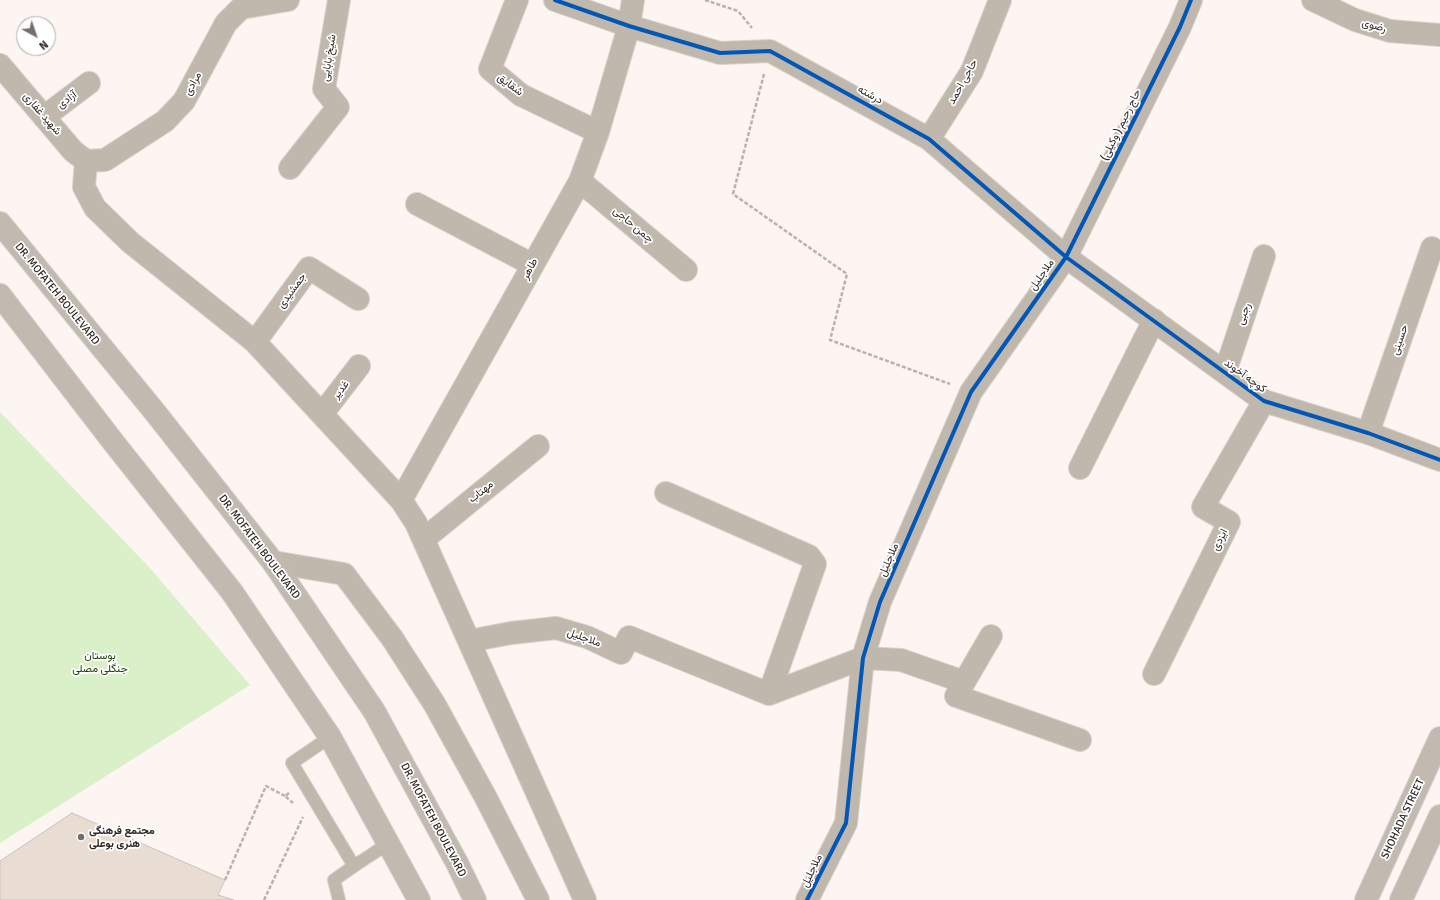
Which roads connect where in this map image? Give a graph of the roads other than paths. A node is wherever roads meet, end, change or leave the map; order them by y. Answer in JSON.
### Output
{"nodes":[{"id":1,"x":288,"y":0,"type":"edge"},
{"id":2,"x":339,"y":0,"type":"edge"},
{"id":3,"x":517,"y":0,"type":"edge"},
{"id":4,"x":555,"y":0,"type":"edge"},
{"id":5,"x":633,"y":0,"type":"edge"},
{"id":6,"x":1000,"y":0,"type":"edge"},
{"id":7,"x":1313,"y":0,"type":"edge"},
{"id":8,"x":1185,"y":2,"type":"edge"},
{"id":9,"x":235,"y":4,"type":"edge"},
{"id":10,"x":629,"y":26,"type":"junction"},
{"id":11,"x":1440,"y":35,"type":"edge"},
{"id":12,"x":0,"y":65,"type":"edge"},
{"id":13,"x":89,"y":84,"type":"dead end"},
{"id":14,"x":44,"y":117,"type":"junction"},
{"id":15,"x":598,"y":132,"type":"junction"},
{"id":16,"x":929,"y":139,"type":"junction"},
{"id":17,"x":86,"y":161,"type":"junction"},
{"id":18,"x":290,"y":168,"type":"dead end"},
{"id":19,"x":580,"y":181,"type":"junction"},
{"id":20,"x":417,"y":204,"type":"dead end"},
{"id":21,"x":0,"y":223,"type":"edge"},
{"id":22,"x":1432,"y":248,"type":"dead end"},
{"id":23,"x":1264,"y":256,"type":"dead end"},
{"id":24,"x":1066,"y":257,"type":"junction"},
{"id":25,"x":533,"y":265,"type":"junction"},
{"id":26,"x":686,"y":270,"type":"dead end"},
{"id":27,"x":0,"y":295,"type":"edge"},
{"id":28,"x":358,"y":299,"type":"dead end"},
{"id":29,"x":1154,"y":320,"type":"junction"},
{"id":30,"x":255,"y":342,"type":"junction"},
{"id":31,"x":360,"y":366,"type":"dead end"},
{"id":32,"x":1225,"y":372,"type":"junction"},
{"id":33,"x":1264,"y":401,"type":"junction"},
{"id":34,"x":322,"y":414,"type":"junction"},
{"id":35,"x":1368,"y":433,"type":"junction"},
{"id":36,"x":538,"y":446,"type":"dead end"},
{"id":37,"x":1440,"y":460,"type":"edge"},
{"id":38,"x":1080,"y":468,"type":"dead end"},
{"id":39,"x":666,"y":493,"type":"dead end"},
{"id":40,"x":401,"y":500,"type":"junction"},
{"id":41,"x":424,"y":539,"type":"junction"},
{"id":42,"x":273,"y":562,"type":"junction"},
{"id":43,"x":991,"y":636,"type":"dead end"},
{"id":44,"x":469,"y":641,"type":"junction"},
{"id":45,"x":863,"y":658,"type":"junction"},
{"id":46,"x":1154,"y":674,"type":"dead end"},
{"id":47,"x":964,"y":682,"type":"junction"},
{"id":48,"x":768,"y":694,"type":"junction"},
{"id":49,"x":330,"y":737,"type":"junction"},
{"id":50,"x":1440,"y":738,"type":"edge"},
{"id":51,"x":1080,"y":740,"type":"dead end"},
{"id":52,"x":1440,"y":816,"type":"edge"},
{"id":53,"x":389,"y":844,"type":"junction"},
{"id":54,"x":354,"y":866,"type":"junction"},
{"id":55,"x":339,"y":900,"type":"edge"},
{"id":56,"x":419,"y":900,"type":"edge"},
{"id":57,"x":475,"y":900,"type":"edge"},
{"id":58,"x":538,"y":900,"type":"edge"},
{"id":59,"x":585,"y":900,"type":"edge"},
{"id":60,"x":807,"y":900,"type":"edge"},
{"id":61,"x":1366,"y":900,"type":"edge"},
{"id":62,"x":1401,"y":900,"type":"edge"}],
"edges":[{"from":1,"to":9,"type":"street","name":"مرادی"},
{"from":2,"to":18,"type":"street","name":"شیخ بابایی"},
{"from":3,"to":15,"type":"street","name":"شقایق"},
{"from":4,"to":10,"type":"street"},
{"from":5,"to":10,"type":"street"},
{"from":6,"to":16,"type":"street","name":"حاجی احمد"},
{"from":7,"to":11,"type":"street","name":"رضوی"},
{"from":8,"to":24,"type":"street","name":"حاج رحیم ( وکیلی)"},
{"from":9,"to":17,"type":"street","name":"مرادی"},
{"from":10,"to":15,"type":"street","name":"طاهر"},
{"from":10,"to":16,"type":"street","name":"درشته"},
{"from":12,"to":14,"type":"street","name":"شهید غفاری"},
{"from":13,"to":14,"type":"street","name":"آزادی"},
{"from":14,"to":17,"type":"street","name":"شهید غفاری"},
{"from":15,"to":19,"type":"street","name":"طاهر"},
{"from":16,"to":24,"type":"street","name":"درشته"},
{"from":17,"to":30,"type":"street"},
{"from":19,"to":25,"type":"street","name":"طاهر"},
{"from":19,"to":26,"type":"street","name":"چمن حاجی"},
{"from":20,"to":25,"type":"street"},
{"from":21,"to":42,"type":"main road","name":"DR. MOFATEH BOULEVARD"},
{"from":22,"to":35,"type":"street","name":"حسینی"},
{"from":23,"to":32,"type":"street","name":"رجبی"},
{"from":24,"to":29,"type":"street","name":"کوچه آخوند"},
{"from":24,"to":45,"type":"street","name":"ملاجلیل"},
{"from":25,"to":40,"type":"street","name":"طاهر"},
{"from":27,"to":49,"type":"main road"},
{"from":28,"to":30,"type":"street","name":"جمشیدی"},
{"from":29,"to":32,"type":"street","name":"کوچه آخوند"},
{"from":29,"to":38,"type":"street"},
{"from":30,"to":34,"type":"street"},
{"from":31,"to":34,"type":"street","name":"غدیر"},
{"from":32,"to":33,"type":"street","name":"کوچه آخوند"},
{"from":33,"to":35,"type":"street","name":"کوچه آخوند"},
{"from":33,"to":46,"type":"street","name":"ایزدی"},
{"from":34,"to":40,"type":"street"},
{"from":35,"to":37,"type":"street","name":"کوچه آخوند"},
{"from":36,"to":41,"type":"street","name":"مهتاب"},
{"from":39,"to":48,"type":"street"},
{"from":40,"to":41,"type":"street"},
{"from":41,"to":44,"type":"street"},
{"from":42,"to":57,"type":"main road","name":"DR. MOFATEH BOULEVARD"},
{"from":42,"to":58,"type":"street"},
{"from":43,"to":47,"type":"street"},
{"from":44,"to":48,"type":"street","name":"ملاجلیل"},
{"from":44,"to":59,"type":"street"},
{"from":45,"to":47,"type":"street"},
{"from":45,"to":48,"type":"street"},
{"from":45,"to":60,"type":"street","name":"ملاجلیل"},
{"from":47,"to":51,"type":"street"},
{"from":49,"to":53,"type":"main road"},
{"from":49,"to":54,"type":"lane"},
{"from":50,"to":61,"type":"main road","name":"SHOHADA STREET"},
{"from":52,"to":62,"type":"main road"},
{"from":53,"to":54,"type":"lane"},
{"from":53,"to":56,"type":"main road"},
{"from":54,"to":55,"type":"lane"}]}
